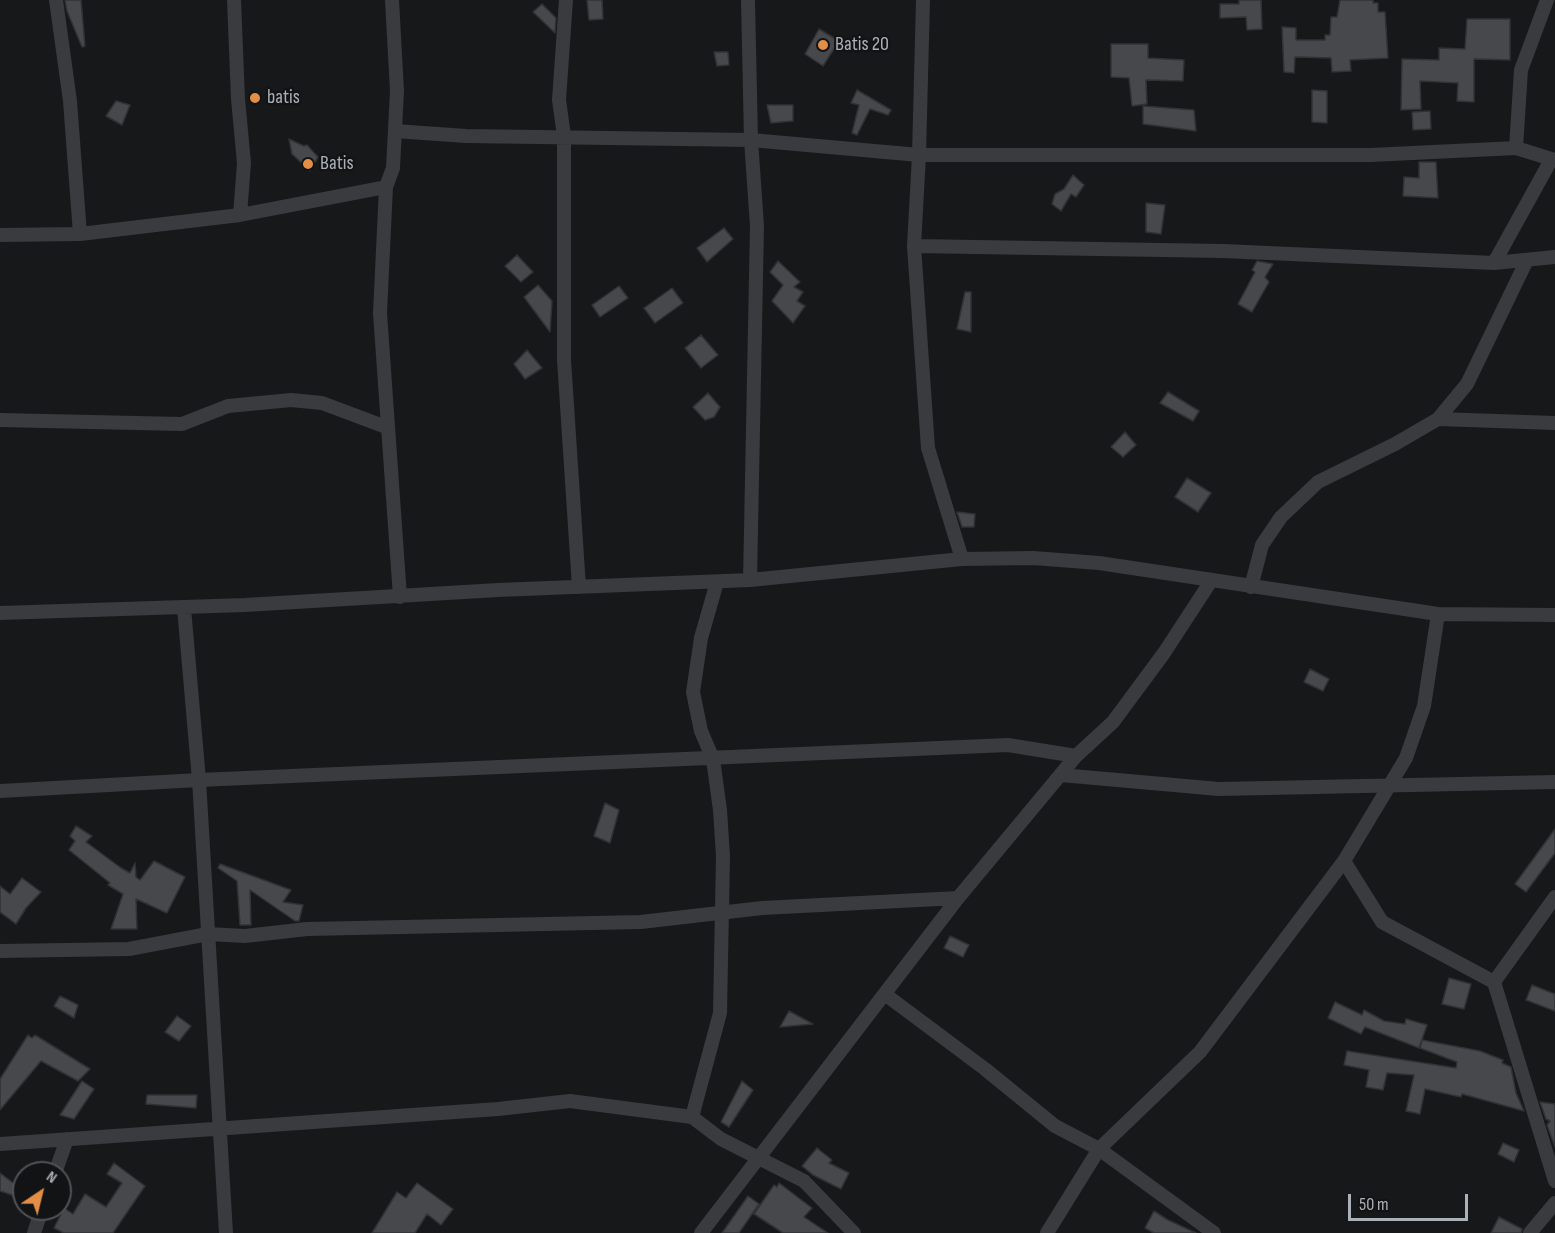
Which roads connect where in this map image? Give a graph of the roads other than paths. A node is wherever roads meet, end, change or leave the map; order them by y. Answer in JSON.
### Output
{"nodes":[{"id":1,"x":56,"y":0,"type":"edge"},
{"id":2,"x":234,"y":0,"type":"edge"},
{"id":3,"x":392,"y":0,"type":"edge"},
{"id":4,"x":567,"y":0,"type":"edge"},
{"id":5,"x":748,"y":0,"type":"edge"},
{"id":6,"x":923,"y":0,"type":"edge"},
{"id":7,"x":1547,"y":0,"type":"edge"},
{"id":8,"x":395,"y":131,"type":"junction"},
{"id":9,"x":564,"y":135,"type":"junction"},
{"id":10,"x":751,"y":140,"type":"junction"},
{"id":11,"x":1516,"y":148,"type":"junction"},
{"id":12,"x":919,"y":155,"type":"junction"},
{"id":13,"x":1553,"y":160,"type":"edge"},
{"id":14,"x":386,"y":187,"type":"junction"},
{"id":15,"x":240,"y":215,"type":"junction"},
{"id":16,"x":80,"y":234,"type":"junction"},
{"id":17,"x":0,"y":235,"type":"edge"},
{"id":18,"x":914,"y":246,"type":"junction"},
{"id":19,"x":1555,"y":257,"type":"edge"},
{"id":20,"x":1527,"y":260,"type":"junction"},
{"id":21,"x":1494,"y":263,"type":"junction"},
{"id":22,"x":1438,"y":419,"type":"junction"},
{"id":23,"x":0,"y":420,"type":"edge"},
{"id":24,"x":1555,"y":423,"type":"edge"},
{"id":25,"x":386,"y":427,"type":"junction"},
{"id":26,"x":962,"y":559,"type":"junction"},
{"id":27,"x":750,"y":580,"type":"junction"},
{"id":28,"x":717,"y":582,"type":"junction"},
{"id":29,"x":1211,"y":582,"type":"junction"},
{"id":30,"x":579,"y":587,"type":"junction"},
{"id":31,"x":1251,"y":587,"type":"junction"},
{"id":32,"x":400,"y":597,"type":"junction"},
{"id":33,"x":184,"y":608,"type":"junction"},
{"id":34,"x":0,"y":613,"type":"edge"},
{"id":35,"x":1438,"y":614,"type":"junction"},
{"id":36,"x":1555,"y":615,"type":"edge"},
{"id":37,"x":1076,"y":756,"type":"junction"},
{"id":38,"x":712,"y":759,"type":"junction"},
{"id":39,"x":1061,"y":775,"type":"junction"},
{"id":40,"x":199,"y":780,"type":"junction"},
{"id":41,"x":1555,"y":782,"type":"edge"},
{"id":42,"x":1388,"y":788,"type":"junction"},
{"id":43,"x":0,"y":791,"type":"edge"},
{"id":44,"x":1344,"y":861,"type":"junction"},
{"id":45,"x":1555,"y":897,"type":"edge"},
{"id":46,"x":958,"y":898,"type":"junction"},
{"id":47,"x":722,"y":912,"type":"junction"},
{"id":48,"x":208,"y":934,"type":"junction"},
{"id":49,"x":0,"y":951,"type":"edge"},
{"id":50,"x":1494,"y":982,"type":"junction"},
{"id":51,"x":886,"y":995,"type":"junction"},
{"id":52,"x":692,"y":1117,"type":"junction"},
{"id":53,"x":218,"y":1128,"type":"junction"},
{"id":54,"x":67,"y":1139,"type":"junction"},
{"id":55,"x":0,"y":1144,"type":"edge"},
{"id":56,"x":1099,"y":1149,"type":"junction"},
{"id":57,"x":758,"y":1156,"type":"junction"},
{"id":58,"x":59,"y":1161,"type":"edge"},
{"id":59,"x":1555,"y":1182,"type":"edge"},
{"id":60,"x":1555,"y":1203,"type":"edge"},
{"id":61,"x":226,"y":1233,"type":"edge"},
{"id":62,"x":701,"y":1233,"type":"edge"},
{"id":63,"x":854,"y":1233,"type":"edge"},
{"id":64,"x":1047,"y":1233,"type":"edge"},
{"id":65,"x":1214,"y":1233,"type":"edge"},
{"id":66,"x":1530,"y":1233,"type":"edge"}],
"edges":[{"from":1,"to":16,"type":"street"},
{"from":2,"to":15,"type":"street"},
{"from":3,"to":8,"type":"street"},
{"from":4,"to":9,"type":"street"},
{"from":5,"to":10,"type":"street"},
{"from":6,"to":12,"type":"street"},
{"from":7,"to":11,"type":"street"},
{"from":8,"to":9,"type":"street"},
{"from":8,"to":14,"type":"street"},
{"from":9,"to":10,"type":"street"},
{"from":9,"to":30,"type":"street"},
{"from":10,"to":12,"type":"street"},
{"from":10,"to":27,"type":"street"},
{"from":11,"to":12,"type":"street"},
{"from":11,"to":13,"type":"street"},
{"from":12,"to":18,"type":"street"},
{"from":13,"to":21,"type":"street"},
{"from":14,"to":15,"type":"street"},
{"from":14,"to":25,"type":"street"},
{"from":15,"to":16,"type":"street"},
{"from":16,"to":17,"type":"street"},
{"from":18,"to":21,"type":"street"},
{"from":18,"to":26,"type":"street"},
{"from":19,"to":20,"type":"street"},
{"from":20,"to":21,"type":"street"},
{"from":20,"to":22,"type":"street"},
{"from":22,"to":24,"type":"street"},
{"from":22,"to":31,"type":"street"},
{"from":23,"to":25,"type":"street"},
{"from":25,"to":32,"type":"street"},
{"from":26,"to":27,"type":"street"},
{"from":26,"to":29,"type":"street"},
{"from":27,"to":28,"type":"street"},
{"from":28,"to":30,"type":"street"},
{"from":28,"to":38,"type":"street"},
{"from":29,"to":31,"type":"street"},
{"from":29,"to":37,"type":"street"},
{"from":30,"to":32,"type":"street"},
{"from":31,"to":35,"type":"street"},
{"from":32,"to":33,"type":"street"},
{"from":33,"to":34,"type":"street"},
{"from":33,"to":40,"type":"street"},
{"from":35,"to":36,"type":"street"},
{"from":35,"to":42,"type":"street"},
{"from":37,"to":38,"type":"street"},
{"from":37,"to":39,"type":"street"},
{"from":38,"to":40,"type":"street"},
{"from":38,"to":47,"type":"street"},
{"from":39,"to":42,"type":"street"},
{"from":39,"to":46,"type":"street"},
{"from":40,"to":43,"type":"street"},
{"from":40,"to":48,"type":"street"},
{"from":41,"to":42,"type":"street"},
{"from":42,"to":44,"type":"street"},
{"from":44,"to":50,"type":"street"},
{"from":44,"to":56,"type":"street"},
{"from":45,"to":50,"type":"street"},
{"from":46,"to":47,"type":"street"},
{"from":46,"to":51,"type":"street"},
{"from":47,"to":48,"type":"street"},
{"from":47,"to":52,"type":"street"},
{"from":48,"to":49,"type":"street"},
{"from":48,"to":53,"type":"street"},
{"from":50,"to":59,"type":"street"},
{"from":51,"to":56,"type":"street"},
{"from":51,"to":57,"type":"street"},
{"from":52,"to":53,"type":"street"},
{"from":52,"to":57,"type":"street"},
{"from":53,"to":54,"type":"street"},
{"from":53,"to":61,"type":"street"},
{"from":54,"to":55,"type":"street"},
{"from":54,"to":58,"type":"street"},
{"from":56,"to":64,"type":"street"},
{"from":56,"to":65,"type":"street"},
{"from":57,"to":62,"type":"street"},
{"from":57,"to":63,"type":"street"},
{"from":60,"to":66,"type":"street"}]}
